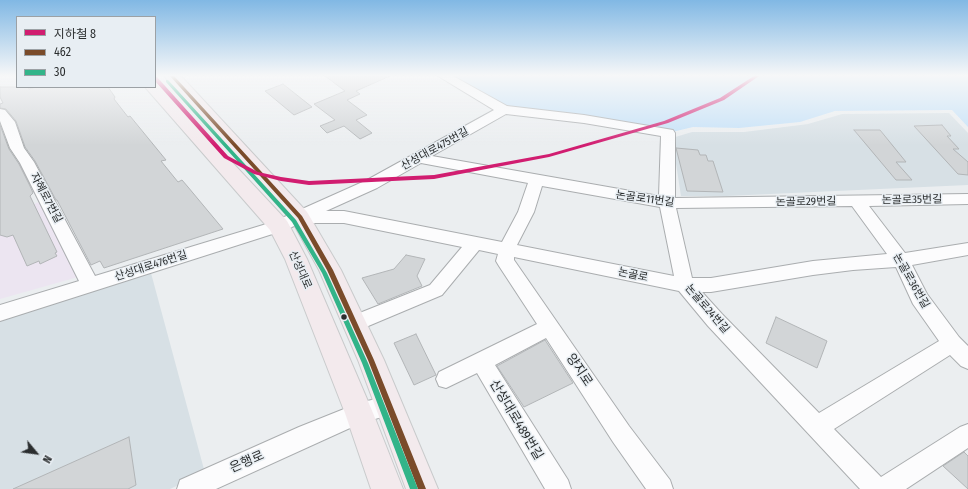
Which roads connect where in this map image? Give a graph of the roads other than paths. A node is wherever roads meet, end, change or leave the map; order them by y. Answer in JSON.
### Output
{"nodes":[{"id":1,"x":164,"y":99,"type":"edge"},
{"id":2,"x":193,"y":99,"type":"edge"},
{"id":3,"x":484,"y":99,"type":"edge"},
{"id":4,"x":504,"y":110,"type":"junction"},
{"id":5,"x":0,"y":113,"type":"edge"},
{"id":6,"x":420,"y":156,"type":"junction"},
{"id":7,"x":536,"y":180,"type":"junction"},
{"id":8,"x":968,"y":199,"type":"edge"},
{"id":9,"x":857,"y":201,"type":"junction"},
{"id":10,"x":756,"y":203,"type":"joint"},
{"id":11,"x":667,"y":204,"type":"junction"},
{"id":12,"x":300,"y":217,"type":"junction"},
{"id":13,"x":279,"y":226,"type":"junction"},
{"id":14,"x":475,"y":243,"type":"junction"},
{"id":15,"x":507,"y":249,"type":"junction"},
{"id":16,"x":968,"y":249,"type":"edge"},
{"id":17,"x":901,"y":260,"type":"junction"},
{"id":18,"x":90,"y":285,"type":"junction"},
{"id":19,"x":684,"y":285,"type":"junction"},
{"id":20,"x":0,"y":313,"type":"edge"},
{"id":21,"x":354,"y":324,"type":"junction"},
{"id":22,"x":550,"y":327,"type":"junction"},
{"id":23,"x":952,"y":344,"type":"junction"},
{"id":24,"x":968,"y":360,"type":"edge"},
{"id":25,"x":481,"y":361,"type":"junction"},
{"id":26,"x":446,"y":379,"type":"dead end"},
{"id":27,"x":388,"y":406,"type":"junction"},
{"id":28,"x":359,"y":413,"type":"junction"},
{"id":29,"x":817,"y":427,"type":"junction"},
{"id":30,"x":968,"y":435,"type":"edge"},
{"id":31,"x":555,"y":483,"type":"edge"},
{"id":32,"x":189,"y":489,"type":"edge"},
{"id":33,"x":387,"y":489,"type":"edge"},
{"id":34,"x":422,"y":489,"type":"edge"},
{"id":35,"x":661,"y":489,"type":"edge"},
{"id":36,"x":876,"y":489,"type":"edge"},
{"id":37,"x":885,"y":489,"type":"edge"}],
"edges":[{"from":1,"to":13,"type":"main road","name":"산성대로"},
{"from":2,"to":12,"type":"main road"},
{"from":3,"to":4,"type":"street"},
{"from":4,"to":6,"type":"street","name":"산성대로475번길"},
{"from":4,"to":11,"type":"street","name":"논골로24번길"},
{"from":5,"to":18,"type":"street","name":"자혜로7번길"},
{"from":6,"to":7,"type":"street","name":"논골로11번길"},
{"from":6,"to":12,"type":"street","name":"산성대로475번길"},
{"from":7,"to":11,"type":"street","name":"논골로11번길"},
{"from":7,"to":15,"type":"street"},
{"from":8,"to":9,"type":"street","name":"논골로35번길"},
{"from":9,"to":10,"type":"street","name":"논골로29번길"},
{"from":9,"to":17,"type":"street","name":"논골로36번길"},
{"from":10,"to":11,"type":"street","name":"논골로11번길"},
{"from":11,"to":19,"type":"street","name":"논골로24번길"},
{"from":12,"to":13,"type":"street","name":"산성대로476번길"},
{"from":12,"to":14,"type":"street","name":"논골로"},
{"from":12,"to":21,"type":"main road"},
{"from":13,"to":18,"type":"street","name":"산성대로476번길"},
{"from":13,"to":28,"type":"main road","name":"산성대로"},
{"from":14,"to":15,"type":"street","name":"논골로"},
{"from":14,"to":21,"type":"street"},
{"from":15,"to":19,"type":"street","name":"논골로"},
{"from":15,"to":22,"type":"street","name":"양지로"},
{"from":16,"to":17,"type":"street","name":"논골로"},
{"from":17,"to":19,"type":"street","name":"논골로"},
{"from":17,"to":23,"type":"street","name":"논골로36번길"},
{"from":18,"to":20,"type":"street","name":"산성대로476번길"},
{"from":19,"to":29,"type":"street","name":"논골로24번길"},
{"from":21,"to":27,"type":"main road"},
{"from":22,"to":25,"type":"street"},
{"from":22,"to":35,"type":"street","name":"양지로"},
{"from":23,"to":24,"type":"street","name":"논골로36번길"},
{"from":23,"to":29,"type":"street"},
{"from":25,"to":26,"type":"street"},
{"from":25,"to":31,"type":"street","name":"산성대로489번길"},
{"from":27,"to":28,"type":"street","name":"은행로"},
{"from":27,"to":34,"type":"main road"},
{"from":28,"to":32,"type":"street","name":"은행로"},
{"from":28,"to":33,"type":"main road","name":"산성대로"},
{"from":29,"to":36,"type":"street","name":"논골로24번길"},
{"from":30,"to":37,"type":"street"}]}
